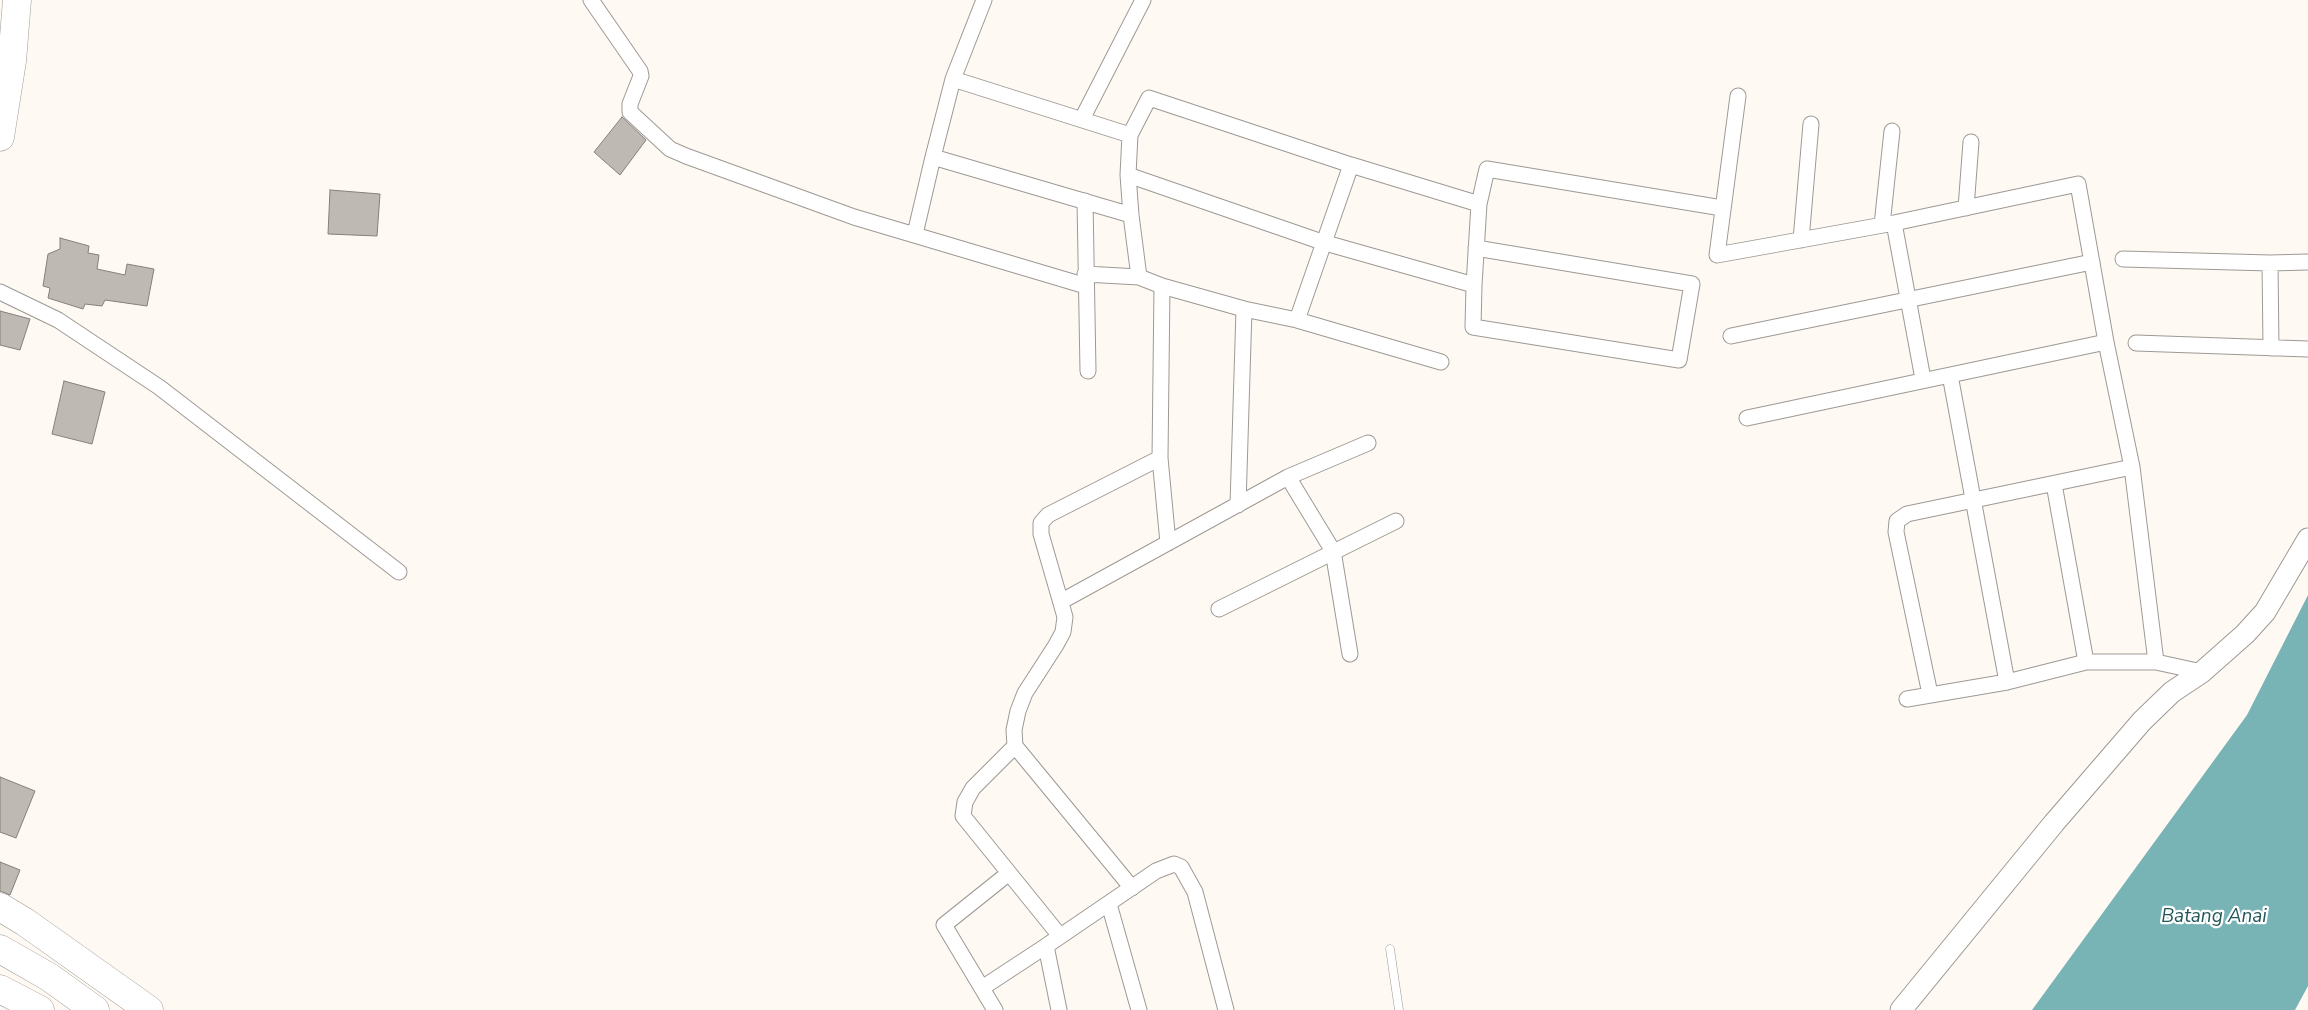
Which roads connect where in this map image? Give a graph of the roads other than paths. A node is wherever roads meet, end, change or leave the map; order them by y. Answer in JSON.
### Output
{"nodes":[{"id":1,"x":17,"y":0,"type":"edge"},
{"id":2,"x":591,"y":0,"type":"edge"},
{"id":3,"x":984,"y":0,"type":"edge"},
{"id":4,"x":1143,"y":0,"type":"edge"},
{"id":5,"x":953,"y":79,"type":"junction"},
{"id":6,"x":1738,"y":96,"type":"dead end"},
{"id":7,"x":1082,"y":119,"type":"junction"},
{"id":8,"x":1811,"y":124,"type":"dead end"},
{"id":9,"x":1892,"y":131,"type":"dead end"},
{"id":10,"x":1130,"y":135,"type":"junction"},
{"id":11,"x":0,"y":137,"type":"edge"},
{"id":12,"x":1971,"y":142,"type":"dead end"},
{"id":13,"x":933,"y":157,"type":"junction"},
{"id":14,"x":1351,"y":164,"type":"junction"},
{"id":15,"x":1128,"y":175,"type":"junction"},
{"id":16,"x":1085,"y":201,"type":"junction"},
{"id":17,"x":1479,"y":204,"type":"junction"},
{"id":18,"x":1722,"y":208,"type":"junction"},
{"id":19,"x":1966,"y":208,"type":"junction"},
{"id":20,"x":1131,"y":215,"type":"junction"},
{"id":21,"x":1888,"y":224,"type":"junction"},
{"id":22,"x":915,"y":234,"type":"junction"},
{"id":23,"x":1801,"y":240,"type":"junction"},
{"id":24,"x":1322,"y":242,"type":"junction"},
{"id":25,"x":1476,"y":248,"type":"junction"},
{"id":26,"x":2123,"y":259,"type":"dead end"},
{"id":27,"x":2092,"y":262,"type":"junction"},
{"id":28,"x":2308,"y":262,"type":"edge"},
{"id":29,"x":2270,"y":263,"type":"junction"},
{"id":30,"x":1139,"y":277,"type":"junction"},
{"id":31,"x":1085,"y":280,"type":"junction"},
{"id":32,"x":1474,"y":285,"type":"junction"},
{"id":33,"x":1162,"y":286,"type":"junction"},
{"id":34,"x":0,"y":292,"type":"edge"},
{"id":35,"x":1908,"y":300,"type":"junction"},
{"id":36,"x":1244,"y":309,"type":"junction"},
{"id":37,"x":1297,"y":320,"type":"junction"},
{"id":38,"x":1731,"y":336,"type":"dead end"},
{"id":39,"x":2106,"y":342,"type":"junction"},
{"id":40,"x":2136,"y":343,"type":"dead end"},
{"id":41,"x":2271,"y":348,"type":"junction"},
{"id":42,"x":2308,"y":349,"type":"edge"},
{"id":43,"x":1441,"y":362,"type":"dead end"},
{"id":44,"x":1088,"y":371,"type":"dead end"},
{"id":45,"x":1950,"y":375,"type":"junction"},
{"id":46,"x":1924,"y":380,"type":"junction"},
{"id":47,"x":1747,"y":418,"type":"dead end"},
{"id":48,"x":1368,"y":443,"type":"dead end"},
{"id":49,"x":1160,"y":458,"type":"junction"},
{"id":50,"x":2132,"y":467,"type":"junction"},
{"id":51,"x":1288,"y":477,"type":"junction"},
{"id":52,"x":2054,"y":484,"type":"junction"},
{"id":53,"x":1972,"y":499,"type":"junction"},
{"id":54,"x":1238,"y":505,"type":"junction"},
{"id":55,"x":1396,"y":521,"type":"dead end"},
{"id":56,"x":2308,"y":540,"type":"edge"},
{"id":57,"x":1168,"y":543,"type":"junction"},
{"id":58,"x":1333,"y":551,"type":"junction"},
{"id":59,"x":399,"y":572,"type":"dead end"},
{"id":60,"x":1062,"y":601,"type":"junction"},
{"id":61,"x":1219,"y":609,"type":"dead end"},
{"id":62,"x":1350,"y":654,"type":"dead end"},
{"id":63,"x":2086,"y":662,"type":"junction"},
{"id":64,"x":2156,"y":662,"type":"junction"},
{"id":65,"x":2202,"y":672,"type":"junction"},
{"id":66,"x":2007,"y":682,"type":"junction"},
{"id":67,"x":1930,"y":694,"type":"junction"},
{"id":68,"x":1906,"y":699,"type":"dead end"},
{"id":69,"x":1015,"y":746,"type":"junction"},
{"id":70,"x":1009,"y":873,"type":"junction"},
{"id":71,"x":1132,"y":888,"type":"junction"},
{"id":72,"x":1109,"y":904,"type":"junction"},
{"id":73,"x":0,"y":907,"type":"edge"},
{"id":74,"x":1060,"y":936,"type":"junction"},
{"id":75,"x":1046,"y":946,"type":"junction"},
{"id":76,"x":0,"y":949,"type":"edge"},
{"id":77,"x":1390,"y":949,"type":"dead end"},
{"id":78,"x":0,"y":988,"type":"edge"},
{"id":79,"x":982,"y":988,"type":"junction"},
{"id":80,"x":40,"y":1010,"type":"edge"},
{"id":81,"x":95,"y":1010,"type":"edge"},
{"id":82,"x":149,"y":1010,"type":"edge"},
{"id":83,"x":995,"y":1010,"type":"edge"},
{"id":84,"x":1059,"y":1010,"type":"edge"},
{"id":85,"x":1139,"y":1010,"type":"edge"},
{"id":86,"x":1226,"y":1010,"type":"edge"},
{"id":87,"x":1398,"y":1010,"type":"edge"},
{"id":88,"x":1901,"y":1010,"type":"edge"}],
"edges":[{"from":1,"to":11,"type":"highway"},
{"from":2,"to":22,"type":"street"},
{"from":3,"to":5,"type":"street"},
{"from":4,"to":7,"type":"street"},
{"from":5,"to":7,"type":"street"},
{"from":5,"to":13,"type":"street"},
{"from":6,"to":18,"type":"street"},
{"from":7,"to":10,"type":"street"},
{"from":8,"to":23,"type":"street"},
{"from":9,"to":21,"type":"street"},
{"from":10,"to":14,"type":"street"},
{"from":10,"to":15,"type":"street"},
{"from":12,"to":19,"type":"street"},
{"from":13,"to":16,"type":"street"},
{"from":13,"to":22,"type":"street"},
{"from":14,"to":17,"type":"street"},
{"from":14,"to":24,"type":"street"},
{"from":15,"to":20,"type":"street"},
{"from":15,"to":24,"type":"street"},
{"from":16,"to":20,"type":"street"},
{"from":16,"to":31,"type":"street"},
{"from":17,"to":18,"type":"street"},
{"from":17,"to":25,"type":"street"},
{"from":18,"to":23,"type":"street"},
{"from":19,"to":21,"type":"street"},
{"from":19,"to":27,"type":"street"},
{"from":20,"to":30,"type":"street"},
{"from":21,"to":23,"type":"street"},
{"from":21,"to":35,"type":"street"},
{"from":22,"to":31,"type":"street"},
{"from":24,"to":32,"type":"street"},
{"from":24,"to":37,"type":"street"},
{"from":25,"to":32,"type":"street"},
{"from":25,"to":32,"type":"street"},
{"from":26,"to":29,"type":"street"},
{"from":27,"to":35,"type":"street"},
{"from":27,"to":39,"type":"street"},
{"from":28,"to":29,"type":"street"},
{"from":29,"to":41,"type":"street"},
{"from":30,"to":31,"type":"street"},
{"from":30,"to":33,"type":"street"},
{"from":31,"to":44,"type":"street"},
{"from":33,"to":36,"type":"street"},
{"from":33,"to":49,"type":"street"},
{"from":34,"to":59,"type":"street"},
{"from":35,"to":38,"type":"street"},
{"from":35,"to":46,"type":"street"},
{"from":36,"to":37,"type":"street"},
{"from":36,"to":54,"type":"street"},
{"from":37,"to":43,"type":"street"},
{"from":39,"to":45,"type":"street"},
{"from":39,"to":50,"type":"street"},
{"from":40,"to":41,"type":"street"},
{"from":41,"to":42,"type":"street"},
{"from":45,"to":46,"type":"street"},
{"from":45,"to":53,"type":"street"},
{"from":46,"to":47,"type":"street"},
{"from":48,"to":51,"type":"street"},
{"from":49,"to":57,"type":"street"},
{"from":49,"to":60,"type":"street"},
{"from":50,"to":52,"type":"street"},
{"from":50,"to":64,"type":"street"},
{"from":51,"to":54,"type":"street"},
{"from":51,"to":58,"type":"street"},
{"from":52,"to":53,"type":"street"},
{"from":52,"to":63,"type":"street"},
{"from":53,"to":66,"type":"street"},
{"from":53,"to":67,"type":"street"},
{"from":54,"to":57,"type":"street"},
{"from":55,"to":58,"type":"street"},
{"from":56,"to":65,"type":"street"},
{"from":57,"to":60,"type":"street"},
{"from":58,"to":61,"type":"street"},
{"from":58,"to":62,"type":"street"},
{"from":60,"to":69,"type":"street"},
{"from":63,"to":64,"type":"street"},
{"from":63,"to":66,"type":"street"},
{"from":64,"to":65,"type":"street"},
{"from":65,"to":88,"type":"street"},
{"from":66,"to":67,"type":"street"},
{"from":67,"to":68,"type":"street"},
{"from":69,"to":70,"type":"street"},
{"from":69,"to":71,"type":"street"},
{"from":70,"to":74,"type":"street"},
{"from":70,"to":79,"type":"street"},
{"from":71,"to":72,"type":"street"},
{"from":71,"to":86,"type":"street"},
{"from":72,"to":74,"type":"street"},
{"from":72,"to":85,"type":"street"},
{"from":73,"to":82,"type":"highway"},
{"from":74,"to":75,"type":"street"},
{"from":75,"to":79,"type":"street"},
{"from":75,"to":84,"type":"street"},
{"from":76,"to":81,"type":"highway"},
{"from":77,"to":87,"type":"lane"},
{"from":78,"to":80,"type":"highway"},
{"from":79,"to":83,"type":"street"}]}
